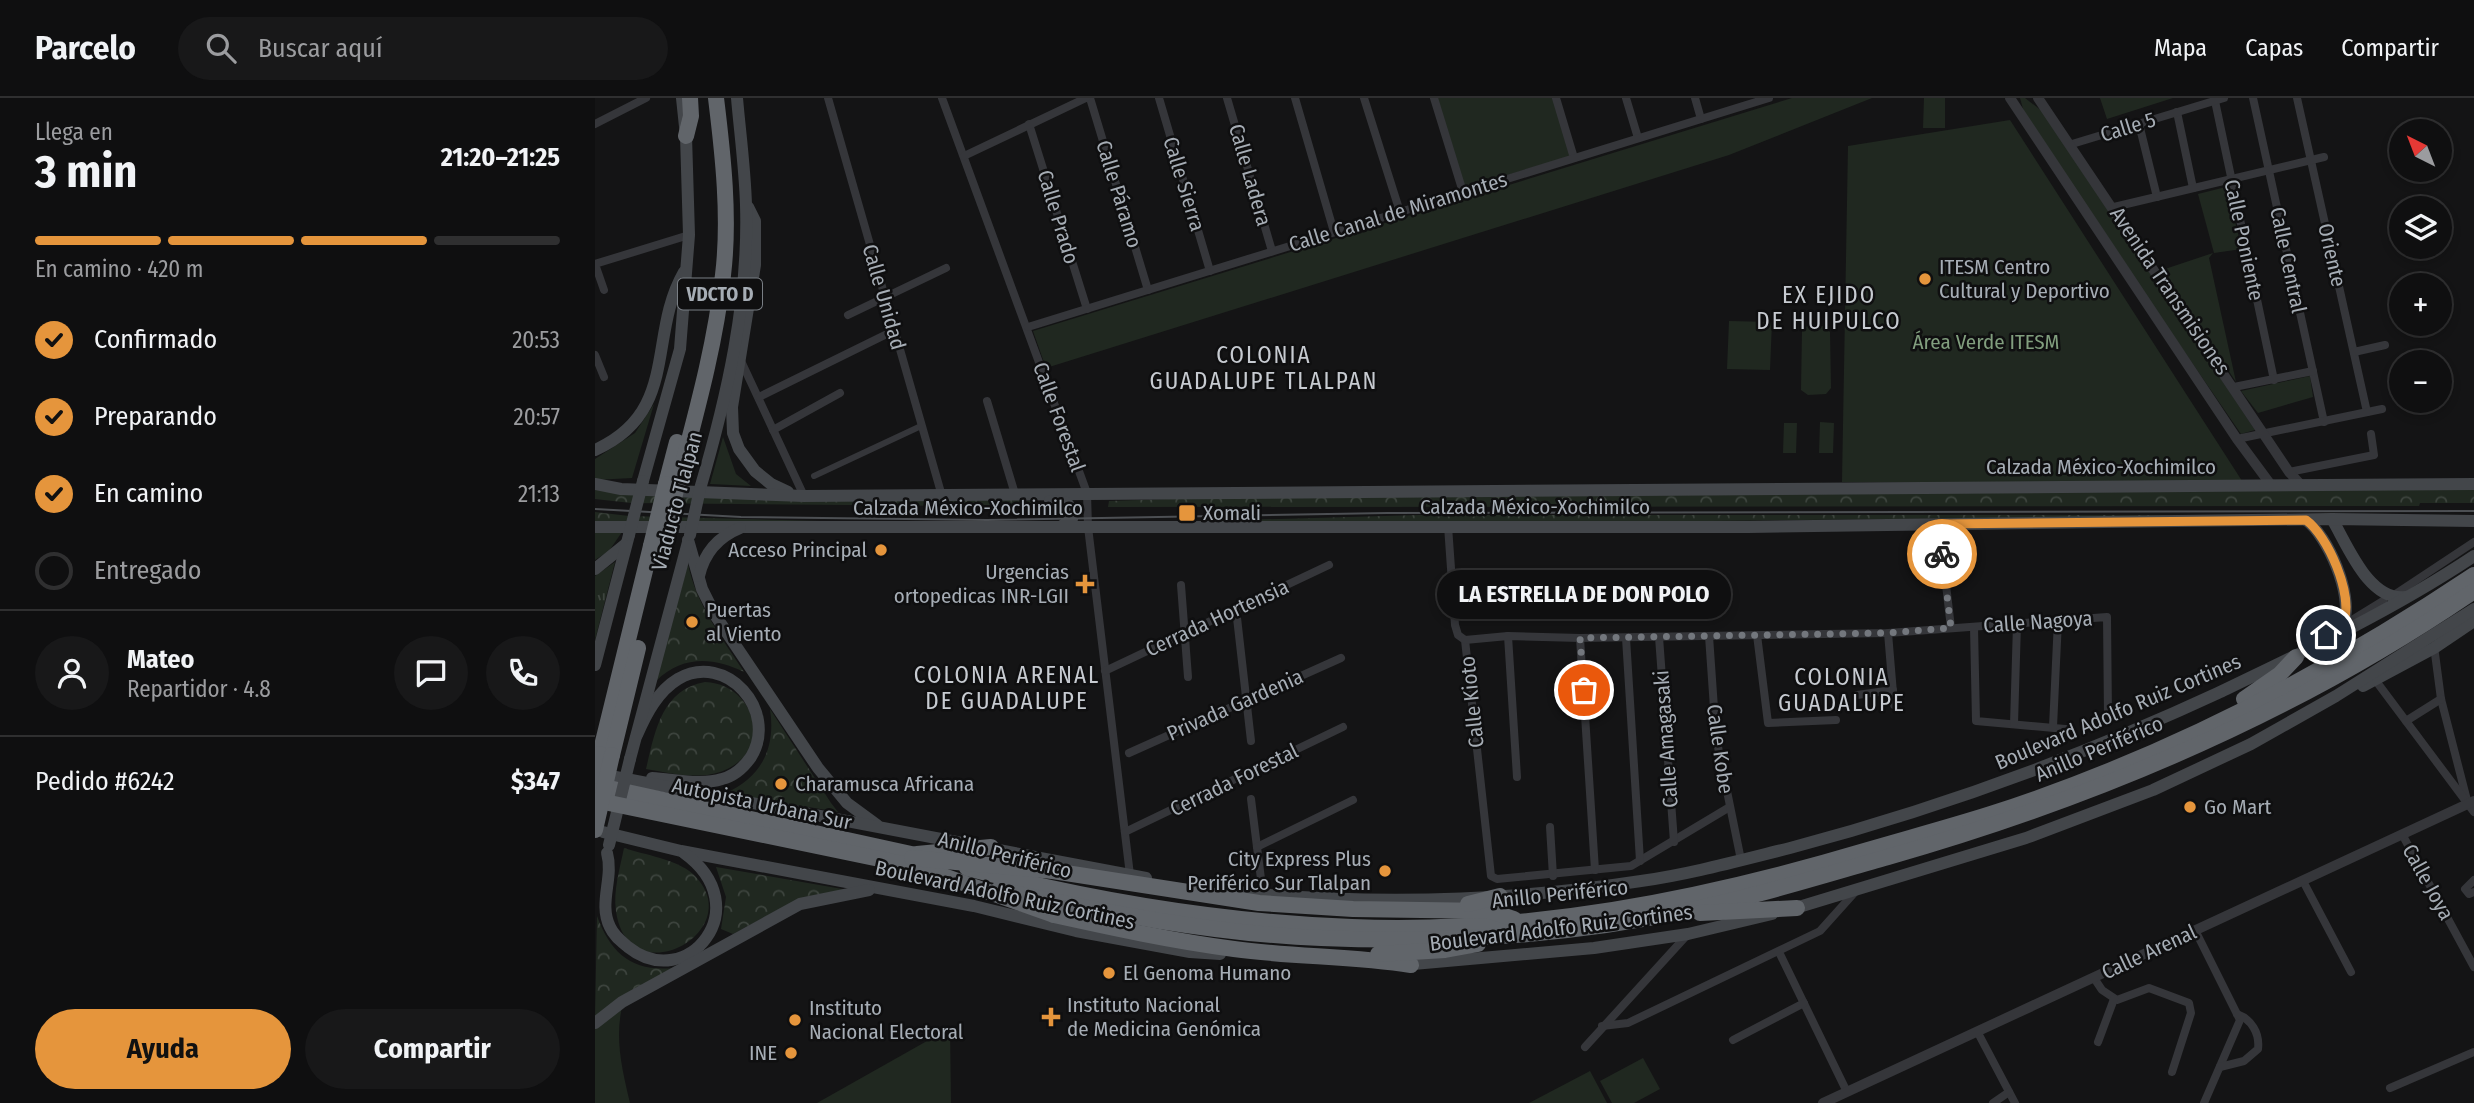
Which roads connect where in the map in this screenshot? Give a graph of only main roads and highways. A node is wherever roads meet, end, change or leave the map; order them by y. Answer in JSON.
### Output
{"nodes":[{"id":1,"x":682,"y":98,"type":"edge"},
{"id":2,"x":690,"y":98,"type":"edge"},
{"id":3,"x":705,"y":98,"type":"edge"},
{"id":4,"x":716,"y":98,"type":"edge"},
{"id":5,"x":737,"y":98,"type":"edge"},
{"id":6,"x":687,"y":136,"type":"junction"},
{"id":7,"x":746,"y":203,"type":"junction"},
{"id":8,"x":688,"y":266,"type":"junction"},
{"id":9,"x":595,"y":450,"type":"edge"},
{"id":10,"x":595,"y":484,"type":"edge"},
{"id":11,"x":2474,"y":484,"type":"edge"},
{"id":12,"x":672,"y":485,"type":"junction"},
{"id":13,"x":1017,"y":494,"type":"junction"},
{"id":14,"x":804,"y":496,"type":"junction"},
{"id":15,"x":2332,"y":519,"type":"junction"},
{"id":16,"x":2306,"y":520,"type":"junction"},
{"id":17,"x":2474,"y":521,"type":"edge"},
{"id":18,"x":1061,"y":526,"type":"junction"},
{"id":19,"x":595,"y":527,"type":"edge"},
{"id":20,"x":743,"y":527,"type":"junction"},
{"id":21,"x":689,"y":538,"type":"junction"},
{"id":22,"x":628,"y":539,"type":"junction"},
{"id":23,"x":2474,"y":556,"type":"edge"},
{"id":24,"x":595,"y":569,"type":"edge"},
{"id":25,"x":2474,"y":575,"type":"edge"},
{"id":26,"x":699,"y":580,"type":"junction"},
{"id":27,"x":2474,"y":591,"type":"edge"},
{"id":28,"x":2410,"y":597,"type":"junction"},
{"id":29,"x":2474,"y":609,"type":"edge"},
{"id":30,"x":2474,"y":621,"type":"edge"},
{"id":31,"x":2395,"y":641,"type":"junction"},
{"id":32,"x":2433,"y":641,"type":"junction"},
{"id":33,"x":2303,"y":654,"type":"junction"},
{"id":34,"x":595,"y":665,"type":"edge"},
{"id":35,"x":2336,"y":696,"type":"junction"},
{"id":36,"x":2219,"y":720,"type":"junction"},
{"id":37,"x":637,"y":734,"type":"junction"},
{"id":38,"x":606,"y":755,"type":"junction"},
{"id":39,"x":595,"y":774,"type":"edge"},
{"id":40,"x":629,"y":780,"type":"junction"},
{"id":41,"x":595,"y":785,"type":"edge"},
{"id":42,"x":595,"y":791,"type":"edge"},
{"id":43,"x":595,"y":803,"type":"edge"},
{"id":44,"x":887,"y":829,"type":"junction"},
{"id":45,"x":595,"y":830,"type":"edge"},
{"id":46,"x":991,"y":847,"type":"junction"},
{"id":47,"x":608,"y":849,"type":"junction"},
{"id":48,"x":681,"y":851,"type":"junction"},
{"id":49,"x":918,"y":860,"type":"junction"},
{"id":50,"x":890,"y":890,"type":"junction"},
{"id":51,"x":1500,"y":896,"type":"junction"},
{"id":52,"x":595,"y":906,"type":"edge"},
{"id":53,"x":1797,"y":908,"type":"junction"},
{"id":54,"x":1417,"y":910,"type":"junction"},
{"id":55,"x":1684,"y":912,"type":"junction"},
{"id":56,"x":1515,"y":928,"type":"junction"},
{"id":57,"x":709,"y":933,"type":"junction"},
{"id":58,"x":733,"y":941,"type":"junction"},
{"id":59,"x":1344,"y":956,"type":"junction"},
{"id":60,"x":1411,"y":965,"type":"junction"},
{"id":61,"x":595,"y":1023,"type":"edge"}],
"edges":[{"from":1,"to":6,"type":"main road","name":"Viaducto Tlalpan"},
{"from":2,"to":6,"type":"highway"},
{"from":3,"to":12,"type":"highway","name":"Viaducto Tlalpan","number":"VDCTO D"},
{"from":4,"to":12,"type":"highway","name":"Viaducto Tlalpan","number":"VDCTO D"},
{"from":5,"to":7,"type":"main road","name":"Viaducto Tlalpan"},
{"from":6,"to":8,"type":"main road","name":"Viaducto Tlalpan"},
{"from":7,"to":14,"type":"main road"},
{"from":7,"to":21,"type":"main road","name":"Viaducto Tlalpan","bridge":true},
{"from":8,"to":9,"type":"main road"},
{"from":8,"to":22,"type":"main road","name":"Viaducto Tlalpan","bridge":true},
{"from":10,"to":14,"type":"main road","name":"Calzada México-Xochimilco"},
{"from":11,"to":13,"type":"main road","name":"Calzada México-Xochimilco"},
{"from":12,"to":38,"type":"highway","name":"Viaducto Tlalpan","number":"VDCTO D","bridge":true},
{"from":13,"to":14,"type":"main road","name":"Calzada México-Xochimilco"},
{"from":13,"to":18,"type":"main road"},
{"from":15,"to":16,"type":"main road","name":"Calzada México-Xochimilco"},
{"from":15,"to":17,"type":"main road","name":"Calzada México-Xochimilco"},
{"from":15,"to":28,"type":"main road"},
{"from":16,"to":18,"type":"main road","name":"Calzada México-Xochimilco"},
{"from":16,"to":33,"type":"main road"},
{"from":18,"to":20,"type":"main road","name":"Calzada México-Xochimilco"},
{"from":19,"to":20,"type":"main road","name":"Calzada México-Xochimilco"},
{"from":20,"to":26,"type":"main road"},
{"from":21,"to":26,"type":"main road"},
{"from":21,"to":37,"type":"main road","name":"Viaducto Tlalpan"},
{"from":22,"to":24,"type":"main road"},
{"from":22,"to":34,"type":"main road","name":"Viaducto Tlalpan"},
{"from":23,"to":28,"type":"main road","name":"Boulevard Adolfo Ruiz Cortines"},
{"from":25,"to":31,"type":"highway","name":"Anillo Periférico"},
{"from":26,"to":44,"type":"main road"},
{"from":27,"to":31,"type":"highway","name":"Anillo Periférico"},
{"from":28,"to":33,"type":"main road","name":"Boulevard Adolfo Ruiz Cortines"},
{"from":29,"to":32,"type":"main road","name":"Boulevard Adolfo Ruiz Cortines"},
{"from":30,"to":32,"type":"main road"},
{"from":31,"to":32,"type":"main road","name":"Boulevard Adolfo Ruiz Cortines"},
{"from":31,"to":35,"type":"main road","name":"Boulevard Adolfo Ruiz Cortines"},
{"from":31,"to":36,"type":"highway","name":"Anillo Periférico"},
{"from":31,"to":55,"type":"highway","name":"Anillo Periférico"},
{"from":32,"to":35,"type":"main road"},
{"from":33,"to":36,"type":"highway"},
{"from":33,"to":51,"type":"main road","name":"Boulevard Adolfo Ruiz Cortines"},
{"from":35,"to":53,"type":"main road","name":"Boulevard Adolfo Ruiz Cortines"},
{"from":36,"to":56,"type":"highway","name":"Anillo Periférico"},
{"from":37,"to":40,"type":"main road"},
{"from":37,"to":47,"type":"main road","name":"Viaducto Tlalpan","bridge":true},
{"from":38,"to":39,"type":"highway","name":"Viaducto Tlalpan","number":"VDCTO D","bridge":true},
{"from":38,"to":45,"type":"highway","name":"Viaducto Tlalpan","number":"VDCTO D","bridge":true},
{"from":39,"to":40,"type":"main road","name":"Boulevard Adolfo Ruiz Cortines"},
{"from":40,"to":44,"type":"main road","name":"Boulevard Adolfo Ruiz Cortines"},
{"from":41,"to":49,"type":"highway","name":"Anillo Periférico"},
{"from":42,"to":49,"type":"highway","name":"Autopista Urbana Sur","bridge":true},
{"from":43,"to":49,"type":"highway","name":"Autopista Urbana Sur","bridge":true},
{"from":43,"to":56,"type":"highway","name":"Anillo Periférico"},
{"from":44,"to":46,"type":"main road","name":"Boulevard Adolfo Ruiz Cortines"},
{"from":45,"to":48,"type":"main road","name":"Boulevard Adolfo Ruiz Cortines"},
{"from":46,"to":49,"type":"highway"},
{"from":46,"to":51,"type":"main road","name":"Boulevard Adolfo Ruiz Cortines"},
{"from":47,"to":52,"type":"main road","name":"Viaducto Tlalpan"},
{"from":47,"to":57,"type":"main road"},
{"from":48,"to":50,"type":"main road","name":"Boulevard Adolfo Ruiz Cortines"},
{"from":48,"to":57,"type":"main road"},
{"from":49,"to":54,"type":"highway","bridge":true},
{"from":49,"to":56,"type":"highway","name":"Anillo Periférico"},
{"from":49,"to":59,"type":"highway","bridge":true},
{"from":50,"to":58,"type":"main road"},
{"from":50,"to":60,"type":"main road","name":"Boulevard Adolfo Ruiz Cortines"},
{"from":51,"to":54,"type":"highway"},
{"from":53,"to":55,"type":"highway"},
{"from":53,"to":60,"type":"main road","name":"Boulevard Adolfo Ruiz Cortines"},
{"from":54,"to":56,"type":"highway"},
{"from":55,"to":56,"type":"highway","name":"Anillo Periférico"},
{"from":56,"to":59,"type":"highway"},
{"from":57,"to":58,"type":"main road"},
{"from":58,"to":61,"type":"main road"},
{"from":59,"to":60,"type":"highway"}]}
